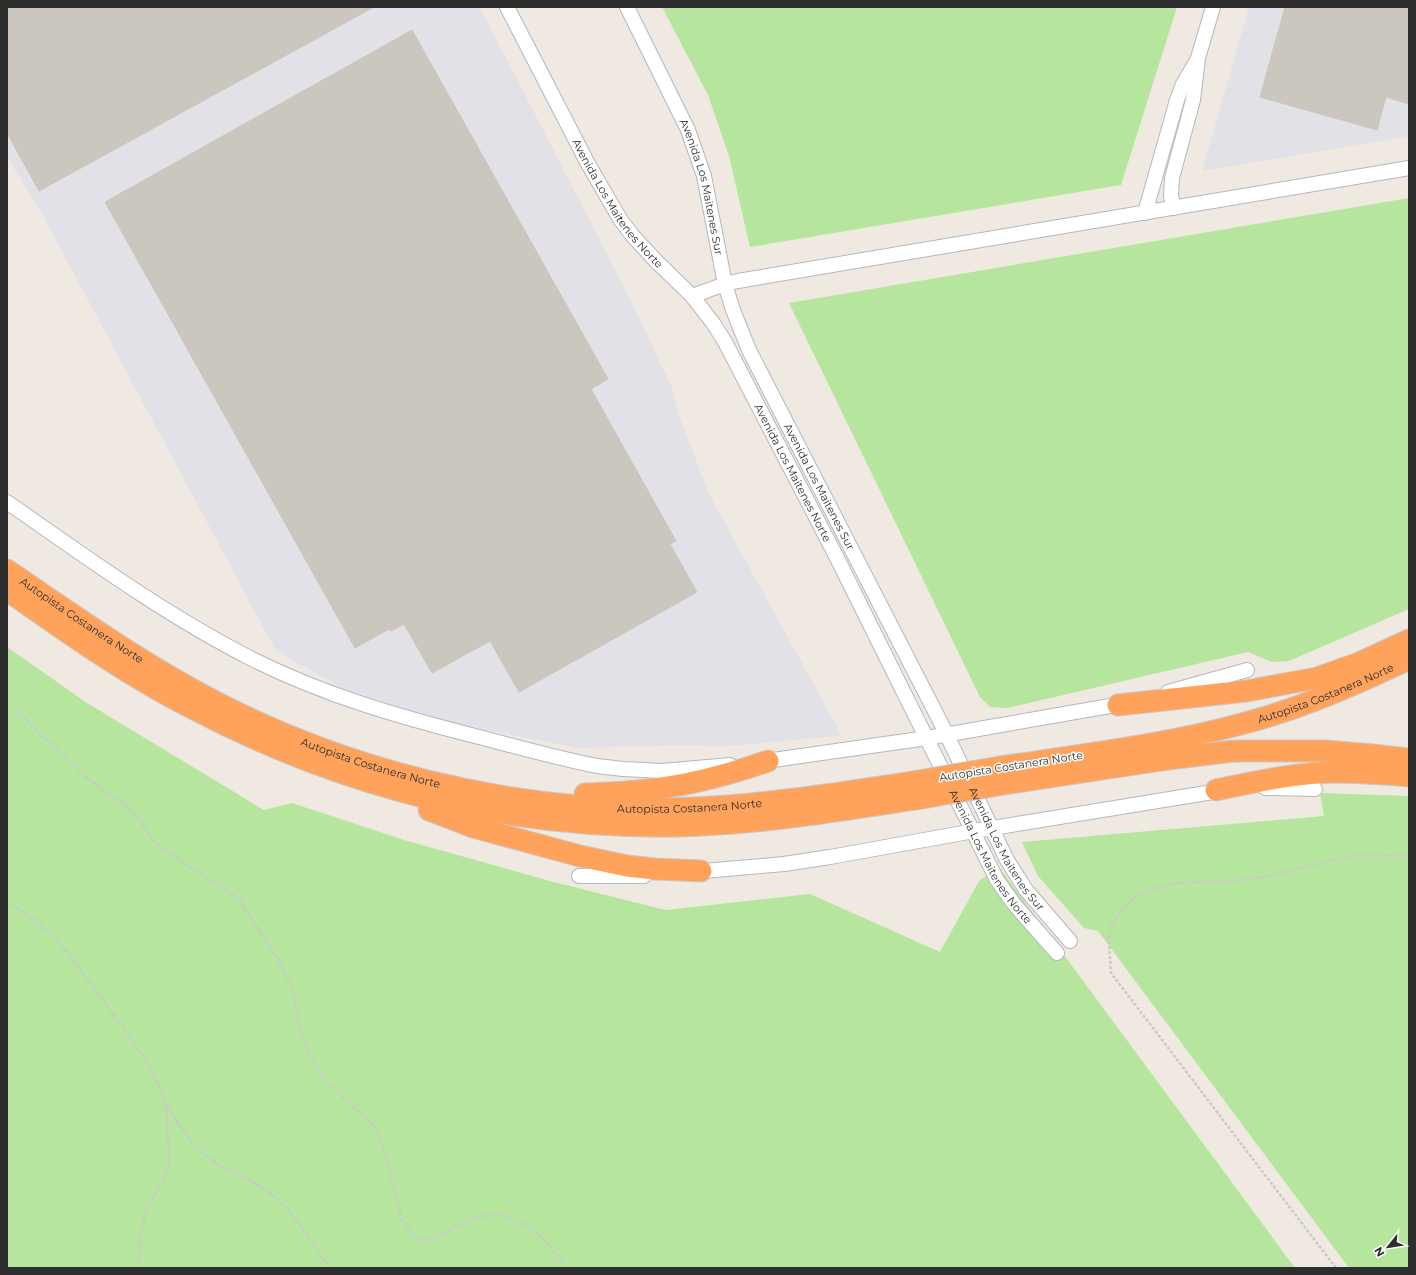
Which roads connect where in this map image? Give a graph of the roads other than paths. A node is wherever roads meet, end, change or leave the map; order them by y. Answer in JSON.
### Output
{"nodes":[{"id":1,"x":507,"y":7,"type":"edge"},
{"id":2,"x":627,"y":7,"type":"edge"},
{"id":3,"x":1212,"y":7,"type":"edge"},
{"id":4,"x":1198,"y":58,"type":"junction"},
{"id":5,"x":1409,"y":168,"type":"edge"},
{"id":6,"x":1174,"y":208,"type":"junction"},
{"id":7,"x":1145,"y":213,"type":"junction"},
{"id":8,"x":725,"y":284,"type":"junction"},
{"id":9,"x":692,"y":296,"type":"junction"},
{"id":10,"x":7,"y":502,"type":"edge"},
{"id":11,"x":852,"y":549,"type":"junction"},
{"id":12,"x":836,"y":556,"type":"junction"},
{"id":13,"x":7,"y":570,"type":"edge"},
{"id":14,"x":7,"y":590,"type":"edge"},
{"id":15,"x":1409,"y":640,"type":"edge"},
{"id":16,"x":1409,"y":659,"type":"edge"},
{"id":17,"x":1247,"y":670,"type":"dead end"},
{"id":18,"x":1118,"y":705,"type":"junction"},
{"id":19,"x":947,"y":735,"type":"junction"},
{"id":20,"x":927,"y":738,"type":"junction"},
{"id":21,"x":1409,"y":759,"type":"edge"},
{"id":22,"x":768,"y":761,"type":"junction"},
{"id":23,"x":1005,"y":775,"type":"junction"},
{"id":24,"x":1409,"y":776,"type":"edge"},
{"id":25,"x":372,"y":784,"type":"junction"},
{"id":26,"x":442,"y":784,"type":"junction"},
{"id":27,"x":1315,"y":789,"type":"dead end"},
{"id":28,"x":917,"y":790,"type":"junction"},
{"id":29,"x":1216,"y":790,"type":"junction"},
{"id":30,"x":992,"y":828,"type":"junction"},
{"id":31,"x":974,"y":831,"type":"junction"},
{"id":32,"x":701,"y":871,"type":"junction"},
{"id":33,"x":579,"y":876,"type":"dead end"},
{"id":34,"x":1070,"y":941,"type":"dead end"},
{"id":35,"x":1057,"y":953,"type":"dead end"}],
"edges":[{"from":1,"to":9,"type":"street","name":"Avenida Los Maitenes Norte"},
{"from":2,"to":8,"type":"street","name":"Avenida Los Maitenes Sur"},
{"from":3,"to":4,"type":"street"},
{"from":4,"to":6,"type":"street"},
{"from":4,"to":7,"type":"street"},
{"from":5,"to":6,"type":"street"},
{"from":6,"to":7,"type":"street"},
{"from":7,"to":8,"type":"street"},
{"from":8,"to":9,"type":"street"},
{"from":8,"to":11,"type":"street","name":"Avenida Los Maitenes Sur"},
{"from":9,"to":12,"type":"street","name":"Avenida Los Maitenes Norte"},
{"from":10,"to":22,"type":"street"},
{"from":11,"to":12,"type":"street"},
{"from":11,"to":19,"type":"street","name":"Avenida Los Maitenes Sur"},
{"from":12,"to":20,"type":"street","name":"Avenida Los Maitenes Norte"},
{"from":13,"to":26,"type":"highway","name":"Autopista Costanera Norte"},
{"from":14,"to":25,"type":"highway","name":"Autopista Costanera Norte"},
{"from":15,"to":18,"type":"highway"},
{"from":16,"to":23,"type":"highway","name":"Autopista Costanera Norte"},
{"from":17,"to":18,"type":"street"},
{"from":18,"to":19,"type":"street"},
{"from":19,"to":20,"type":"street"},
{"from":19,"to":30,"type":"street","name":"Avenida Los Maitenes Sur"},
{"from":20,"to":22,"type":"street"},
{"from":20,"to":31,"type":"street","name":"Avenida Los Maitenes Norte"},
{"from":21,"to":23,"type":"highway","name":"Autopista Costanera Norte"},
{"from":22,"to":26,"type":"highway"},
{"from":23,"to":28,"type":"highway","name":"Autopista Costanera Norte","bridge":true},
{"from":24,"to":29,"type":"highway"},
{"from":25,"to":28,"type":"highway","name":"Autopista Costanera Norte"},
{"from":25,"to":32,"type":"highway"},
{"from":26,"to":28,"type":"highway","name":"Autopista Costanera Norte"},
{"from":27,"to":29,"type":"street"},
{"from":29,"to":30,"type":"street"},
{"from":30,"to":31,"type":"street"},
{"from":30,"to":34,"type":"street","name":"Avenida Los Maitenes Sur"},
{"from":31,"to":32,"type":"street"},
{"from":31,"to":35,"type":"street","name":"Avenida Los Maitenes Norte"},
{"from":32,"to":33,"type":"street"}]}
